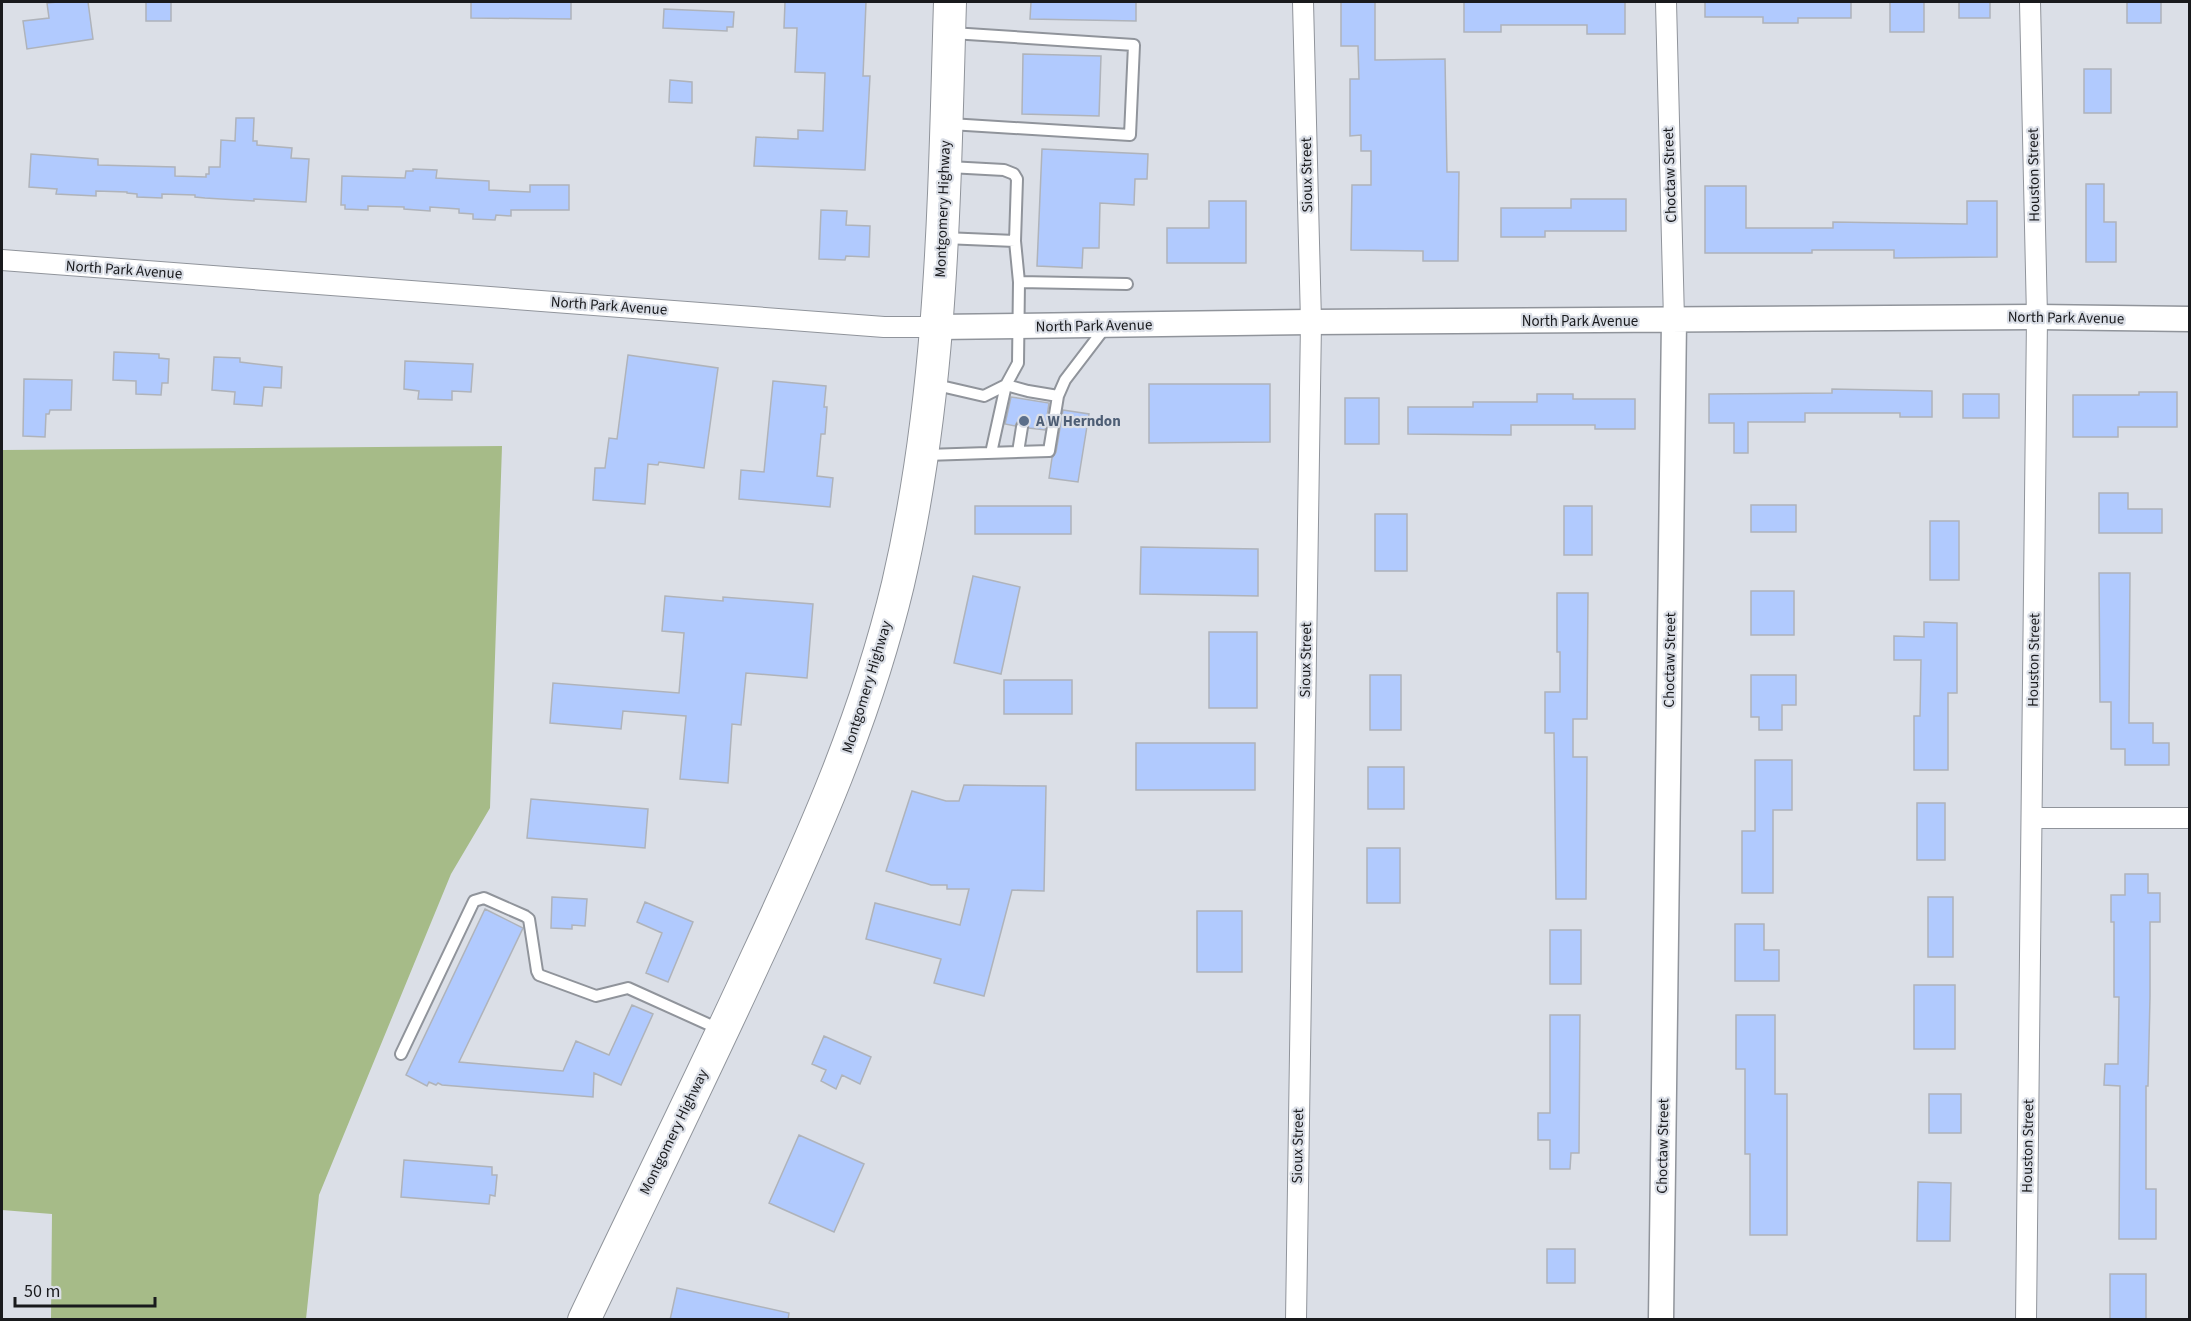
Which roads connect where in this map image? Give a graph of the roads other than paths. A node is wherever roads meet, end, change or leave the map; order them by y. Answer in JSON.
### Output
{"nodes":[{"id":1,"x":950,"y":2,"type":"edge"},
{"id":2,"x":1302,"y":2,"type":"edge"},
{"id":3,"x":1666,"y":2,"type":"edge"},
{"id":4,"x":2030,"y":2,"type":"edge"},
{"id":5,"x":949,"y":32,"type":"junction"},
{"id":6,"x":947,"y":124,"type":"junction"},
{"id":7,"x":945,"y":167,"type":"junction"},
{"id":8,"x":944,"y":238,"type":"junction"},
{"id":9,"x":1015,"y":240,"type":"junction"},
{"id":10,"x":2,"y":260,"type":"edge"},
{"id":11,"x":1019,"y":282,"type":"junction"},
{"id":12,"x":1127,"y":284,"type":"dead end"},
{"id":13,"x":2037,"y":316,"type":"junction"},
{"id":14,"x":2190,"y":319,"type":"edge"},
{"id":15,"x":1674,"y":320,"type":"junction"},
{"id":16,"x":1311,"y":322,"type":"junction"},
{"id":17,"x":1107,"y":325,"type":"junction"},
{"id":18,"x":937,"y":327,"type":"junction"},
{"id":19,"x":1018,"y":327,"type":"junction"},
{"id":20,"x":932,"y":384,"type":"junction"},
{"id":21,"x":1006,"y":385,"type":"junction"},
{"id":22,"x":1059,"y":396,"type":"junction"},
{"id":23,"x":1022,"y":427,"type":"dead end"},
{"id":24,"x":1018,"y":452,"type":"junction"},
{"id":25,"x":991,"y":453,"type":"junction"},
{"id":26,"x":922,"y":456,"type":"junction"},
{"id":27,"x":2032,"y":818,"type":"junction"},
{"id":28,"x":2190,"y":818,"type":"edge"},
{"id":29,"x":723,"y":1031,"type":"junction"},
{"id":30,"x":401,"y":1054,"type":"dead end"},
{"id":31,"x":584,"y":1320,"type":"edge"},
{"id":32,"x":1296,"y":1320,"type":"edge"},
{"id":33,"x":1661,"y":1320,"type":"edge"},
{"id":34,"x":2026,"y":1320,"type":"edge"}],
"edges":[{"from":1,"to":5,"type":"main road","name":"Montgomery Highway"},
{"from":2,"to":16,"type":"street","name":"Sioux Street"},
{"from":3,"to":15,"type":"street","name":"Choctaw Street"},
{"from":4,"to":13,"type":"street","name":"Houston Street"},
{"from":5,"to":6,"type":"main road","name":"Montgomery Highway"},
{"from":5,"to":6,"type":"lane"},
{"from":6,"to":7,"type":"main road","name":"Montgomery Highway"},
{"from":7,"to":8,"type":"main road","name":"Montgomery Highway"},
{"from":7,"to":9,"type":"lane"},
{"from":8,"to":9,"type":"lane"},
{"from":8,"to":18,"type":"main road","name":"Montgomery Highway"},
{"from":9,"to":11,"type":"lane"},
{"from":10,"to":18,"type":"street","name":"North Park Avenue"},
{"from":11,"to":12,"type":"lane"},
{"from":11,"to":19,"type":"lane"},
{"from":13,"to":14,"type":"street","name":"North Park Avenue"},
{"from":13,"to":15,"type":"street","name":"North Park Avenue"},
{"from":13,"to":27,"type":"street","name":"Houston Street"},
{"from":15,"to":16,"type":"street","name":"North Park Avenue"},
{"from":15,"to":33,"type":"street","name":"Choctaw Street"},
{"from":16,"to":17,"type":"street","name":"North Park Avenue"},
{"from":16,"to":32,"type":"street","name":"Sioux Street"},
{"from":17,"to":19,"type":"street","name":"North Park Avenue"},
{"from":17,"to":22,"type":"lane"},
{"from":18,"to":19,"type":"street","name":"North Park Avenue"},
{"from":18,"to":20,"type":"main road","name":"Montgomery Highway"},
{"from":19,"to":21,"type":"lane"},
{"from":20,"to":21,"type":"lane"},
{"from":20,"to":26,"type":"main road","name":"Montgomery Highway"},
{"from":21,"to":22,"type":"lane"},
{"from":21,"to":25,"type":"lane"},
{"from":22,"to":24,"type":"lane"},
{"from":23,"to":24,"type":"lane"},
{"from":24,"to":25,"type":"lane"},
{"from":25,"to":26,"type":"lane"},
{"from":26,"to":29,"type":"main road","name":"Montgomery Highway"},
{"from":27,"to":28,"type":"street"},
{"from":27,"to":34,"type":"street","name":"Houston Street"},
{"from":29,"to":30,"type":"lane"},
{"from":29,"to":31,"type":"main road","name":"Montgomery Highway"}]}
